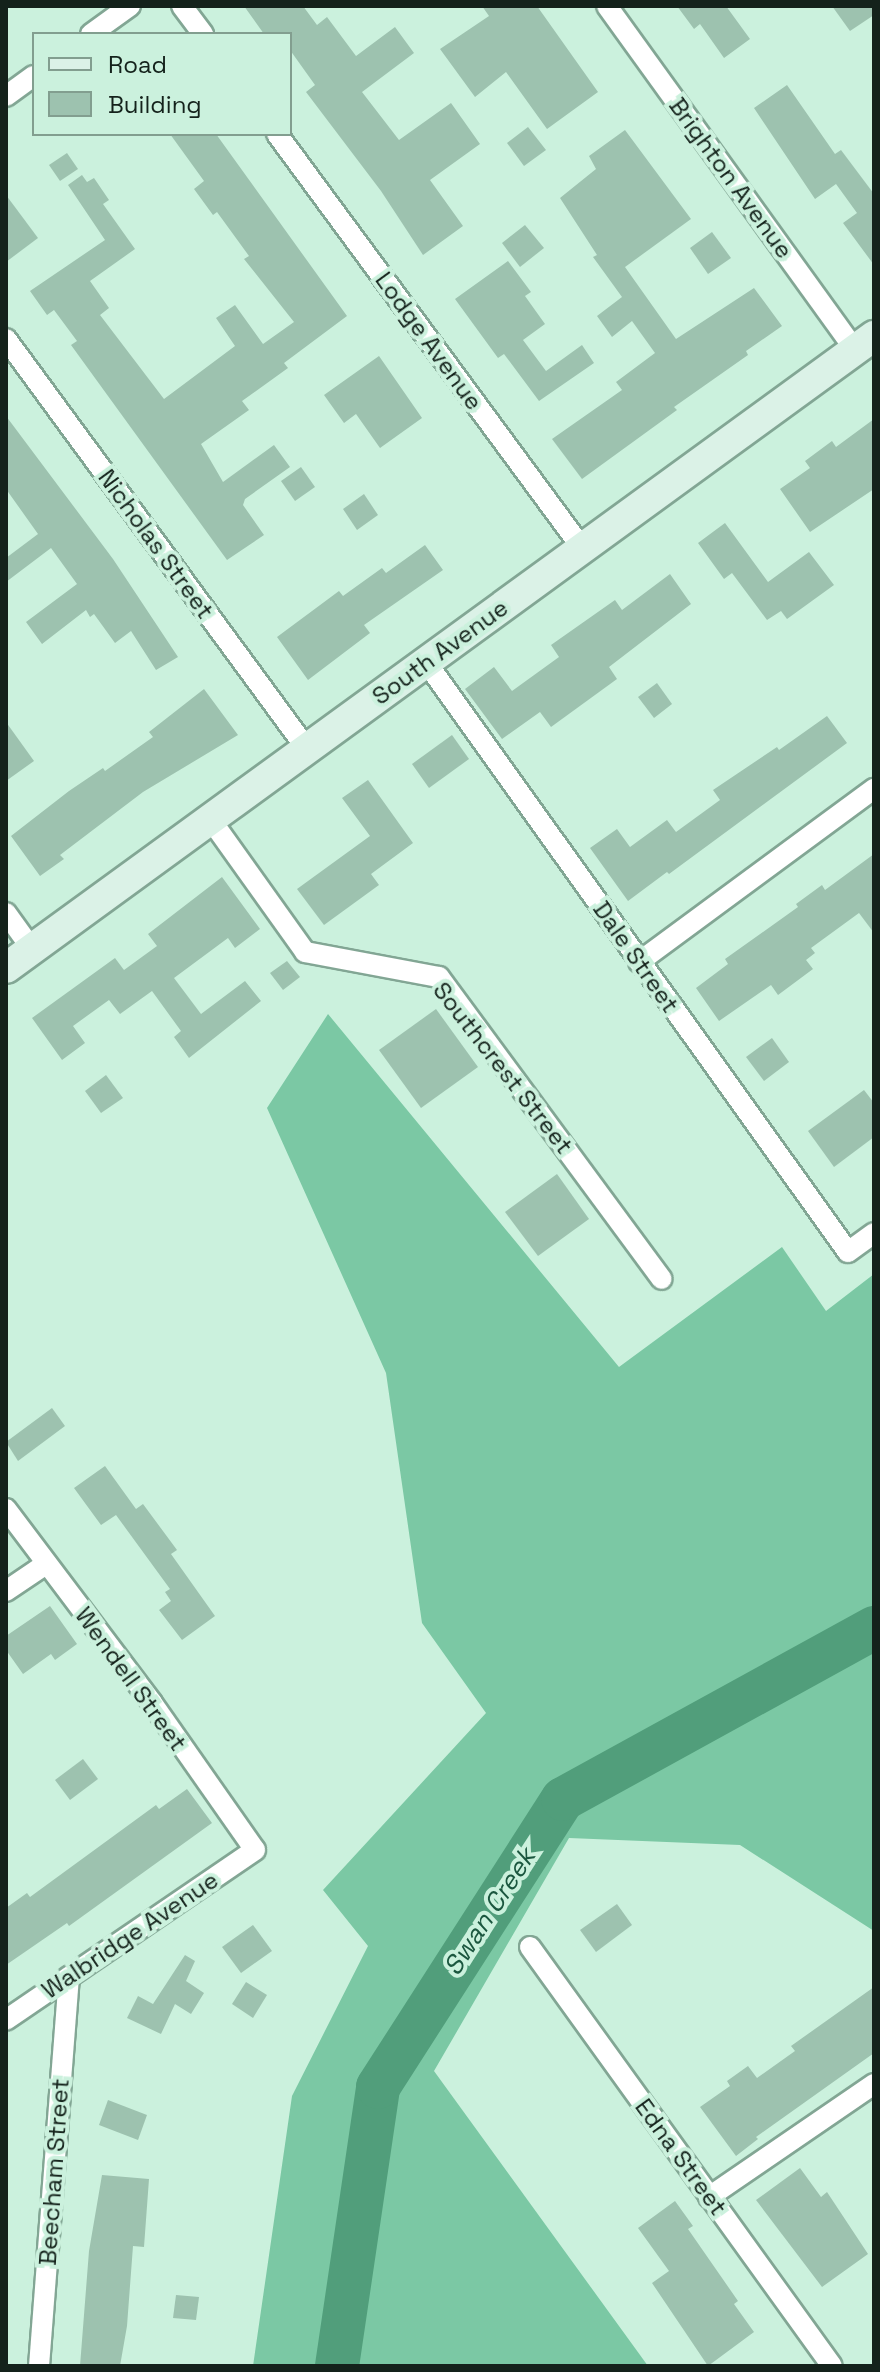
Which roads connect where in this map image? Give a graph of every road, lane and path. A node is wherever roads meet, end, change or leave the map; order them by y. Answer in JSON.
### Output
{"nodes":[{"id":1,"x":130,"y":6,"type":"edge"},
{"id":2,"x":182,"y":6,"type":"edge"},
{"id":3,"x":607,"y":6,"type":"edge"},
{"id":4,"x":94,"y":32,"type":"edge"},
{"id":5,"x":202,"y":32,"type":"edge"},
{"id":6,"x":32,"y":77,"type":"edge"},
{"id":7,"x":6,"y":96,"type":"edge"},
{"id":8,"x":278,"y":136,"type":"edge"},
{"id":9,"x":6,"y":339,"type":"edge"},
{"id":10,"x":865,"y":343,"type":"edge"},
{"id":11,"x":582,"y":548,"type":"junction"},
{"id":12,"x":426,"y":662,"type":"junction"},
{"id":13,"x":307,"y":749,"type":"junction"},
{"id":14,"x":874,"y":789,"type":"edge"},
{"id":15,"x":211,"y":820,"type":"junction"},
{"id":16,"x":6,"y":913,"type":"edge"},
{"id":17,"x":32,"y":949,"type":"junction"},
{"id":18,"x":639,"y":962,"type":"junction"},
{"id":19,"x":6,"y":968,"type":"edge"},
{"id":20,"x":874,"y":1233,"type":"edge"},
{"id":21,"x":662,"y":1279,"type":"dead end"},
{"id":22,"x":6,"y":1509,"type":"edge"},
{"id":23,"x":46,"y":1564,"type":"junction"},
{"id":24,"x":6,"y":1591,"type":"edge"},
{"id":25,"x":255,"y":1850,"type":"joint"},
{"id":26,"x":530,"y":1947,"type":"dead end"},
{"id":27,"x":69,"y":1977,"type":"junction"},
{"id":28,"x":6,"y":2020,"type":"edge"},
{"id":29,"x":874,"y":2084,"type":"edge"},
{"id":30,"x":709,"y":2197,"type":"junction"},
{"id":31,"x":39,"y":2366,"type":"edge"},
{"id":32,"x":832,"y":2366,"type":"edge"}],
"edges":[{"from":1,"to":4,"type":"street"},
{"from":2,"to":5,"type":"street"},
{"from":3,"to":10,"type":"street","name":"Brighton Avenue"},
{"from":6,"to":7,"type":"street"},
{"from":8,"to":11,"type":"street","name":"Lodge Avenue"},
{"from":9,"to":13,"type":"street","name":"Nicholas Street"},
{"from":10,"to":11,"type":"street","name":"South Avenue"},
{"from":11,"to":12,"type":"street","name":"South Avenue"},
{"from":12,"to":13,"type":"street","name":"South Avenue"},
{"from":12,"to":18,"type":"street","name":"Dale Street"},
{"from":13,"to":15,"type":"street","name":"South Avenue"},
{"from":14,"to":18,"type":"street"},
{"from":15,"to":17,"type":"street","name":"South Avenue"},
{"from":15,"to":21,"type":"street","name":"Southcrest Street"},
{"from":16,"to":17,"type":"street"},
{"from":17,"to":19,"type":"street","name":"South Avenue"},
{"from":18,"to":20,"type":"street","name":"Dale Street"},
{"from":22,"to":23,"type":"street","name":"Wendell Street"},
{"from":23,"to":24,"type":"street"},
{"from":23,"to":25,"type":"street","name":"Wendell Street"},
{"from":25,"to":27,"type":"street","name":"Walbridge Avenue"},
{"from":26,"to":30,"type":"street","name":"Edna Street"},
{"from":27,"to":28,"type":"street","name":"Walbridge Avenue"},
{"from":27,"to":31,"type":"street","name":"Beecham Street"},
{"from":29,"to":30,"type":"street"},
{"from":30,"to":32,"type":"street","name":"Edna Street"}]}
